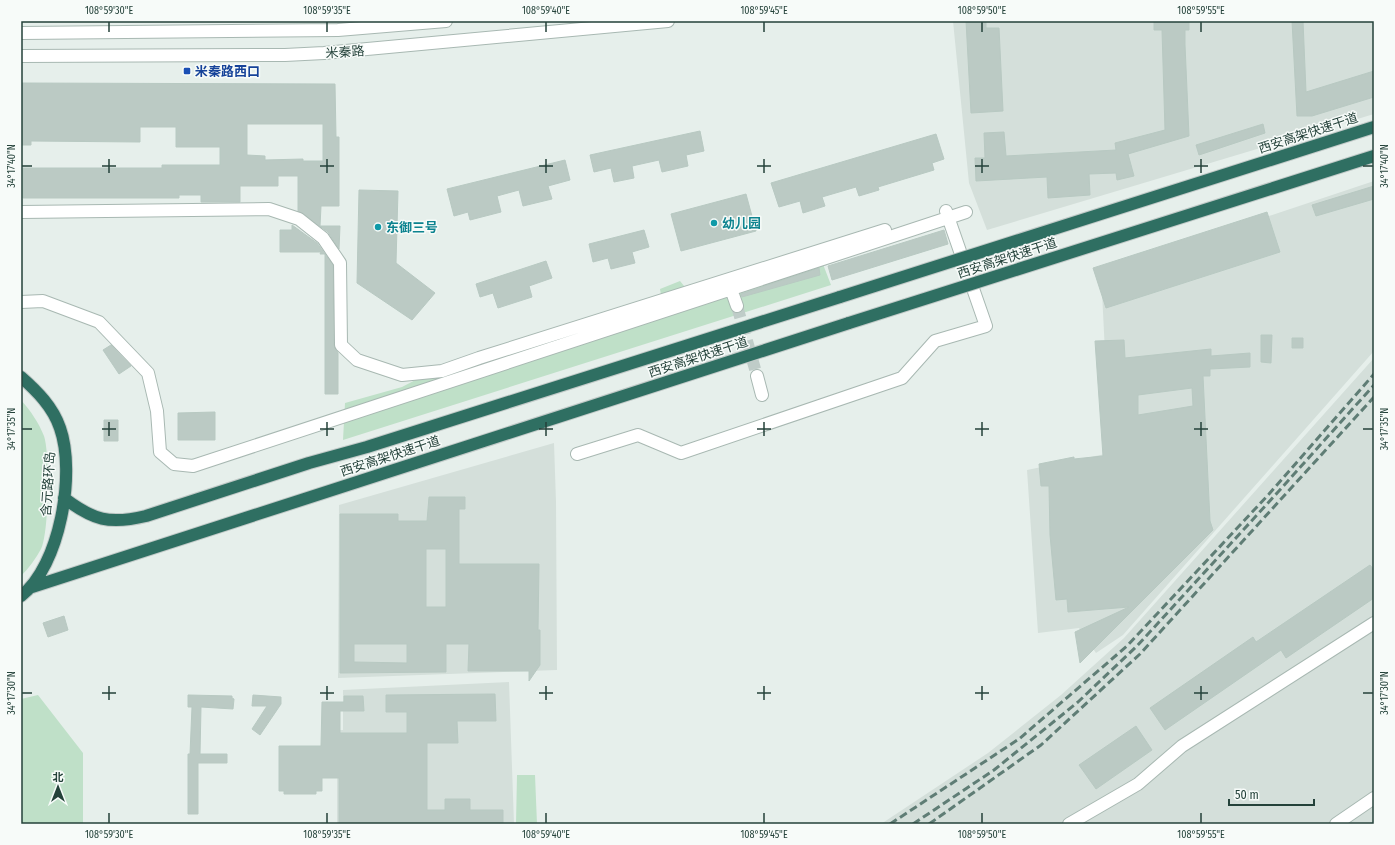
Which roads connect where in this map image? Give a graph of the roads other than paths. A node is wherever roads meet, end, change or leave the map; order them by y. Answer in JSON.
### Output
{"nodes":[{"id":1,"x":446,"y":21,"type":"edge"},
{"id":2,"x":668,"y":21,"type":"edge"},
{"id":3,"x":21,"y":32,"type":"edge"},
{"id":4,"x":21,"y":56,"type":"edge"},
{"id":5,"x":1374,"y":127,"type":"edge"},
{"id":6,"x":1374,"y":156,"type":"edge"},
{"id":7,"x":965,"y":209,"type":"dead end"},
{"id":8,"x":21,"y":212,"type":"edge"},
{"id":9,"x":947,"y":215,"type":"junction"},
{"id":10,"x":731,"y":290,"type":"junction"},
{"id":11,"x":21,"y":302,"type":"edge"},
{"id":12,"x":737,"y":306,"type":"tunnel mouth"},
{"id":13,"x":757,"y":376,"type":"tunnel mouth"},
{"id":14,"x":21,"y":377,"type":"edge"},
{"id":15,"x":762,"y":395,"type":"dead end"},
{"id":16,"x":577,"y":454,"type":"dead end"},
{"id":17,"x":64,"y":498,"type":"junction"},
{"id":18,"x":32,"y":586,"type":"junction"},
{"id":19,"x":21,"y":596,"type":"edge"},
{"id":20,"x":1374,"y":622,"type":"edge"},
{"id":21,"x":1374,"y":798,"type":"edge"},
{"id":22,"x":1069,"y":824,"type":"edge"},
{"id":23,"x":1336,"y":824,"type":"edge"}],
"edges":[{"from":1,"to":3,"type":"street","name":"米秦路"},
{"from":2,"to":4,"type":"street","name":"米秦路"},
{"from":5,"to":17,"type":"highway","name":"西安高架快速干道","bridge":true},
{"from":6,"to":18,"type":"highway","name":"西安高架快速干道","bridge":true},
{"from":7,"to":9,"type":"street"},
{"from":8,"to":9,"type":"street"},
{"from":9,"to":10,"type":"street"},
{"from":9,"to":16,"type":"street"},
{"from":10,"to":11,"type":"street"},
{"from":10,"to":12,"type":"street"},
{"from":13,"to":15,"type":"street"},
{"from":14,"to":17,"type":"highway","name":"含元路环岛"},
{"from":17,"to":18,"type":"highway","name":"含元路环岛"},
{"from":18,"to":19,"type":"highway","name":"含元路环岛"},
{"from":20,"to":22,"type":"street"},
{"from":21,"to":23,"type":"street"}]}
